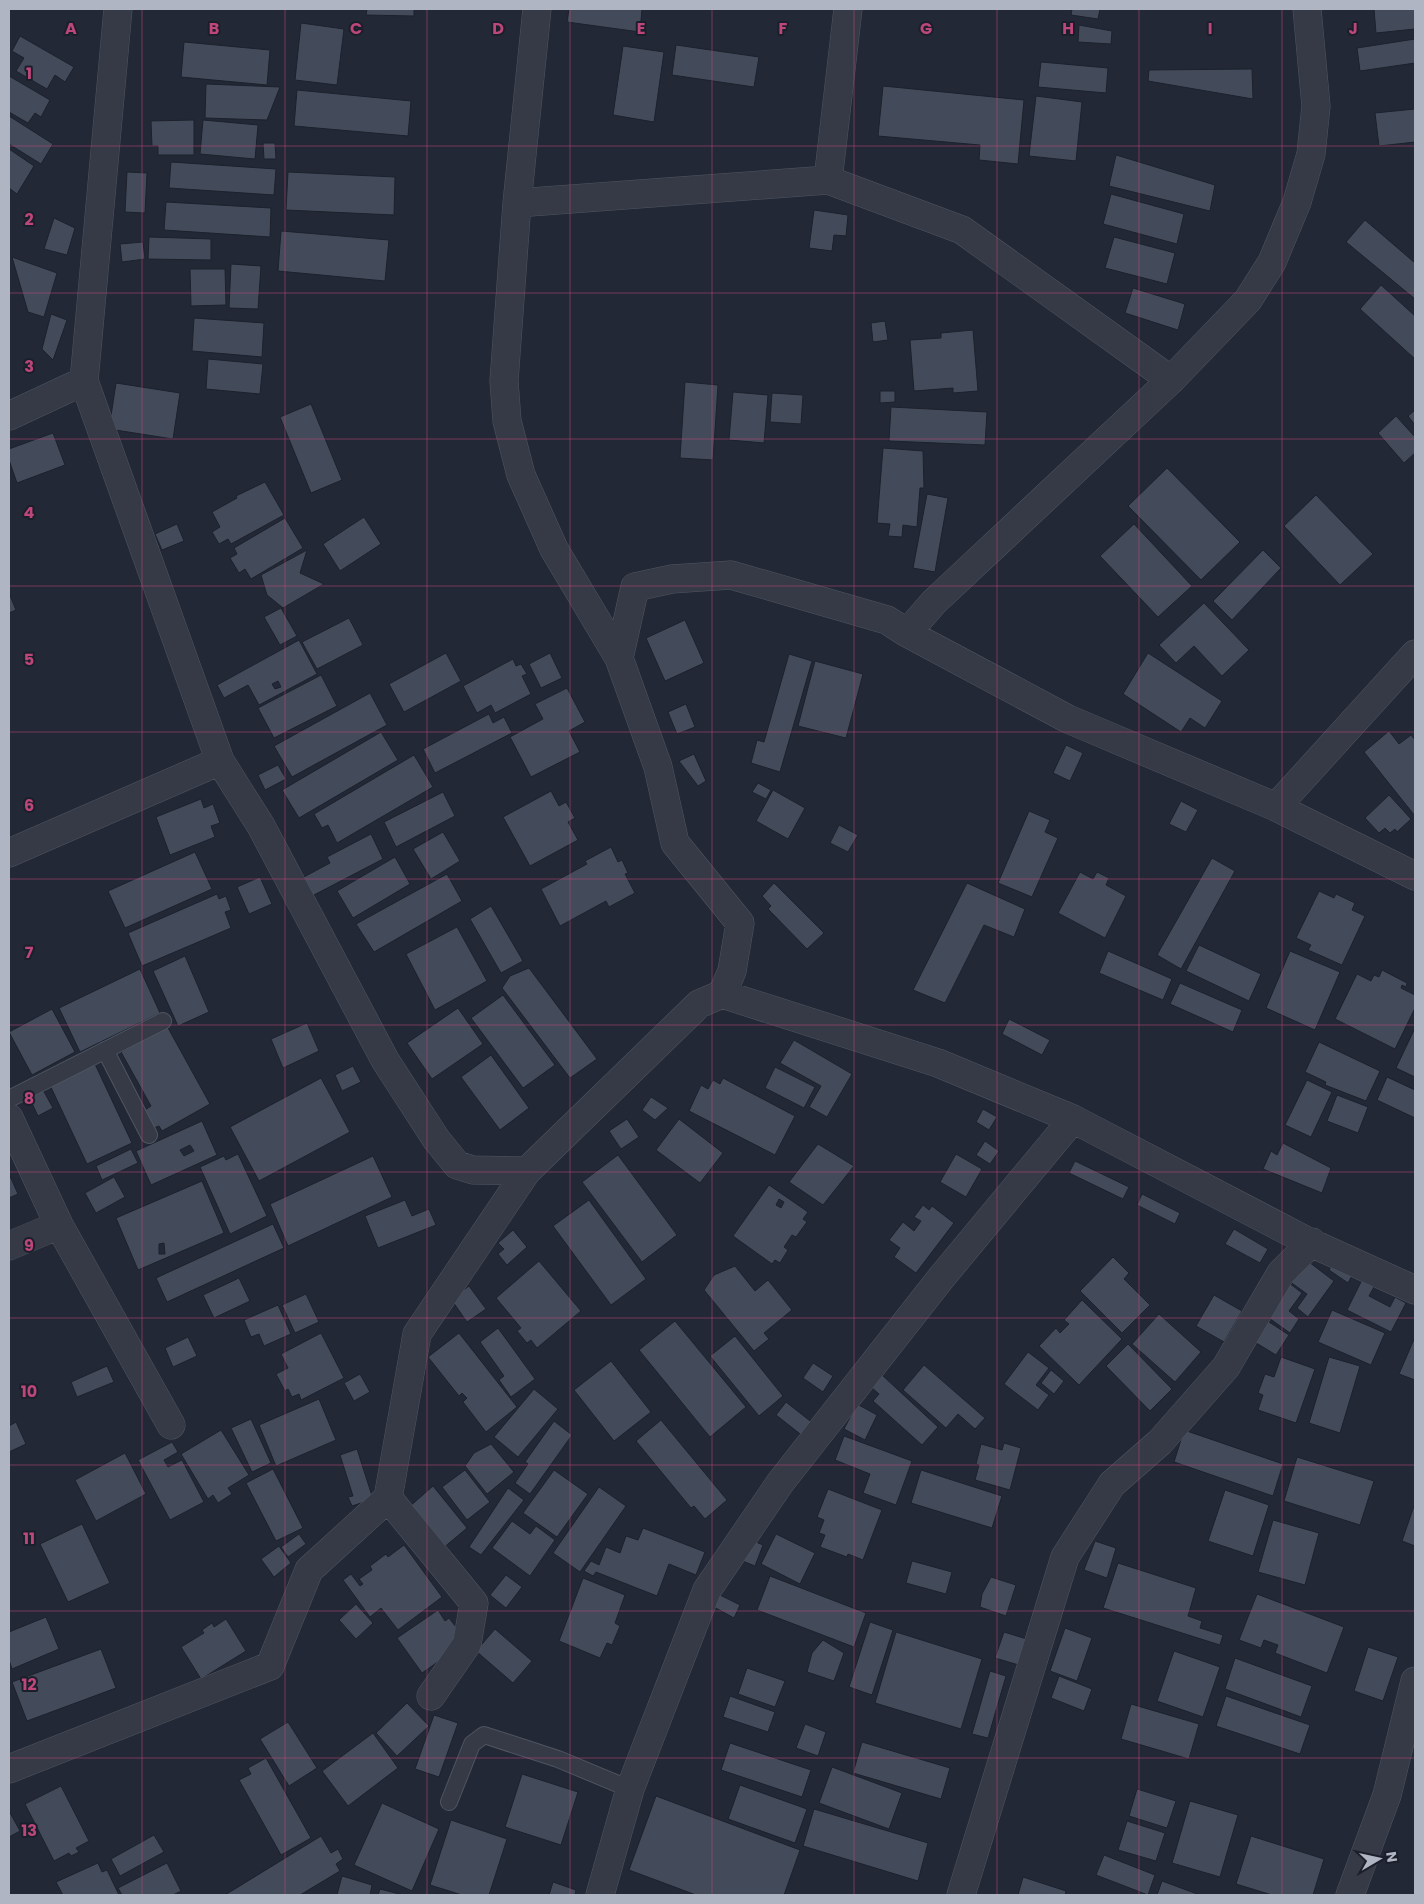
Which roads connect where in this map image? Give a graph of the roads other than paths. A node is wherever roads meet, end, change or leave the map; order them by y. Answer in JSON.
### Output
{"nodes":[{"id":1,"x":118,"y":9,"type":"edge"},
{"id":2,"x":537,"y":9,"type":"edge"},
{"id":3,"x":848,"y":9,"type":"edge"},
{"id":4,"x":1307,"y":9,"type":"edge"},
{"id":5,"x":828,"y":180,"type":"junction"},
{"id":6,"x":517,"y":203,"type":"junction"},
{"id":7,"x":1171,"y":380,"type":"junction"},
{"id":8,"x":84,"y":381,"type":"junction"},
{"id":9,"x":9,"y":416,"type":"edge"},
{"id":10,"x":908,"y":633,"type":"junction"},
{"id":11,"x":1415,"y":654,"type":"edge"},
{"id":12,"x":619,"y":658,"type":"junction"},
{"id":13,"x":220,"y":761,"type":"junction"},
{"id":14,"x":1276,"y":808,"type":"junction"},
{"id":15,"x":9,"y":853,"type":"edge"},
{"id":16,"x":1415,"y":876,"type":"edge"},
{"id":17,"x":722,"y":994,"type":"junction"},
{"id":18,"x":162,"y":1021,"type":"dead end"},
{"id":19,"x":105,"y":1050,"type":"junction"},
{"id":20,"x":9,"y":1099,"type":"edge"},
{"id":21,"x":9,"y":1118,"type":"edge"},
{"id":22,"x":1073,"y":1119,"type":"junction"},
{"id":23,"x":148,"y":1135,"type":"dead end"},
{"id":24,"x":527,"y":1171,"type":"junction"},
{"id":25,"x":59,"y":1226,"type":"junction"},
{"id":26,"x":1312,"y":1242,"type":"junction"},
{"id":27,"x":9,"y":1246,"type":"edge"},
{"id":28,"x":1415,"y":1290,"type":"edge"},
{"id":29,"x":171,"y":1425,"type":"dead end"},
{"id":30,"x":388,"y":1498,"type":"junction"},
{"id":31,"x":1415,"y":1680,"type":"edge"},
{"id":32,"x":431,"y":1696,"type":"dead end"},
{"id":33,"x":9,"y":1769,"type":"edge"},
{"id":34,"x":630,"y":1789,"type":"junction"},
{"id":35,"x":449,"y":1802,"type":"dead end"},
{"id":36,"x":600,"y":1895,"type":"edge"},
{"id":37,"x":961,"y":1895,"type":"edge"},
{"id":38,"x":1350,"y":1895,"type":"edge"}],
"edges":[{"from":1,"to":8,"type":"street"},
{"from":2,"to":6,"type":"street"},
{"from":3,"to":5,"type":"street"},
{"from":4,"to":7,"type":"street"},
{"from":5,"to":6,"type":"street"},
{"from":5,"to":7,"type":"street"},
{"from":6,"to":12,"type":"street"},
{"from":7,"to":10,"type":"street"},
{"from":8,"to":9,"type":"street"},
{"from":8,"to":13,"type":"street"},
{"from":10,"to":12,"type":"street"},
{"from":10,"to":14,"type":"street"},
{"from":11,"to":14,"type":"street"},
{"from":12,"to":17,"type":"street"},
{"from":13,"to":15,"type":"street"},
{"from":13,"to":24,"type":"street"},
{"from":14,"to":16,"type":"street"},
{"from":17,"to":22,"type":"street"},
{"from":17,"to":24,"type":"street"},
{"from":18,"to":19,"type":"lane"},
{"from":19,"to":20,"type":"lane"},
{"from":19,"to":23,"type":"lane"},
{"from":21,"to":25,"type":"street"},
{"from":22,"to":26,"type":"street"},
{"from":22,"to":34,"type":"street"},
{"from":24,"to":30,"type":"street"},
{"from":25,"to":27,"type":"street"},
{"from":25,"to":29,"type":"street"},
{"from":26,"to":28,"type":"street"},
{"from":26,"to":37,"type":"street"},
{"from":30,"to":32,"type":"street"},
{"from":30,"to":33,"type":"street"},
{"from":31,"to":38,"type":"street"},
{"from":34,"to":35,"type":"lane"},
{"from":34,"to":36,"type":"street"}]}
